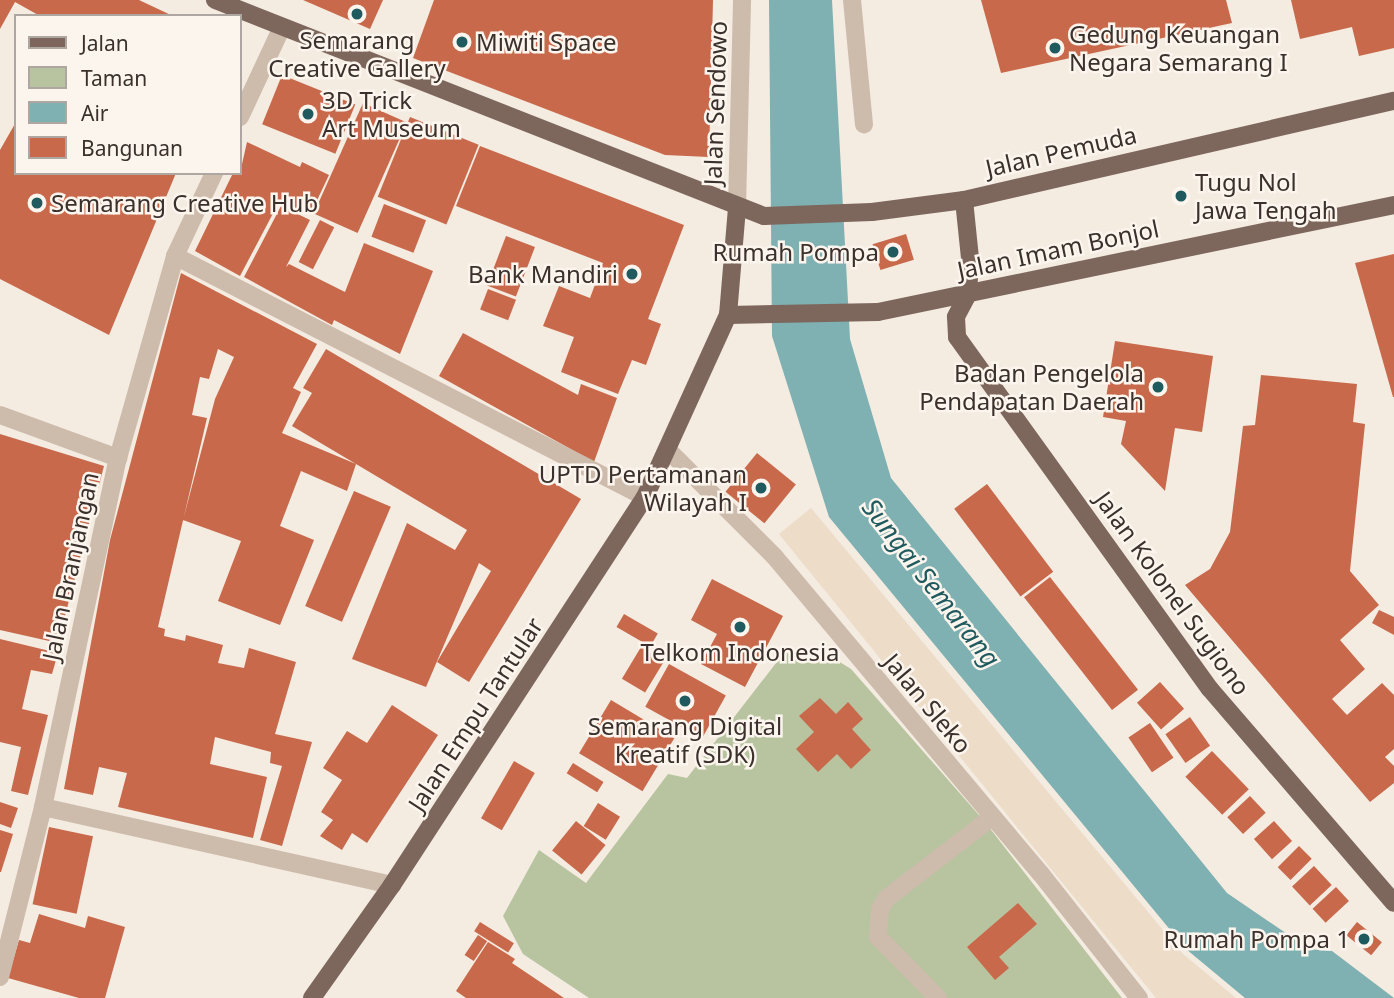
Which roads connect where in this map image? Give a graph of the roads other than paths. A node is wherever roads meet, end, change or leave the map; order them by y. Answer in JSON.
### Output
{"nodes":[{"id":1,"x":215,"y":0,"type":"edge"},
{"id":2,"x":742,"y":0,"type":"edge"},
{"id":3,"x":852,"y":0,"type":"edge"},
{"id":4,"x":282,"y":27,"type":"junction"},
{"id":5,"x":1394,"y":101,"type":"edge"},
{"id":6,"x":242,"y":113,"type":"edge"},
{"id":7,"x":864,"y":124,"type":"dead end"},
{"id":8,"x":213,"y":175,"type":"edge"},
{"id":9,"x":964,"y":200,"type":"junction"},
{"id":10,"x":1394,"y":205,"type":"edge"},
{"id":11,"x":737,"y":207,"type":"junction"},
{"id":12,"x":175,"y":256,"type":"junction"},
{"id":13,"x":968,"y":293,"type":"junction"},
{"id":14,"x":728,"y":316,"type":"junction"},
{"id":15,"x":0,"y":415,"type":"edge"},
{"id":16,"x":668,"y":450,"type":"junction"},
{"id":17,"x":118,"y":458,"type":"junction"},
{"id":18,"x":645,"y":497,"type":"junction"},
{"id":19,"x":43,"y":807,"type":"junction"},
{"id":20,"x":992,"y":817,"type":"junction"},
{"id":21,"x":392,"y":885,"type":"junction"},
{"id":22,"x":1394,"y":903,"type":"edge"},
{"id":23,"x":0,"y":977,"type":"edge"},
{"id":24,"x":312,"y":998,"type":"edge"},
{"id":25,"x":938,"y":998,"type":"edge"},
{"id":26,"x":1139,"y":998,"type":"edge"}],
"edges":[{"from":1,"to":4,"type":"main road","name":"Jalan Pemuda"},
{"from":2,"to":11,"type":"street","name":"Jalan Sendowo"},
{"from":3,"to":7,"type":"street"},
{"from":4,"to":6,"type":"street"},
{"from":4,"to":11,"type":"main road","name":"Jalan Pemuda"},
{"from":5,"to":9,"type":"main road","name":"Jalan Pemuda"},
{"from":8,"to":12,"type":"street","name":"Jalan Branjangan"},
{"from":9,"to":11,"type":"main road","name":"Jalan Pemuda"},
{"from":9,"to":13,"type":"main road","name":"Jalan Kolonel Sugiono"},
{"from":10,"to":13,"type":"main road","name":"Jalan Imam Bonjol"},
{"from":11,"to":14,"type":"main road","name":"Jalan Empu Tantular"},
{"from":12,"to":17,"type":"street","name":"Jalan Branjangan"},
{"from":12,"to":18,"type":"street"},
{"from":13,"to":14,"type":"main road","name":"Jalan Imam Bonjol"},
{"from":13,"to":22,"type":"main road","name":"Jalan Kolonel Sugiono"},
{"from":14,"to":16,"type":"main road","name":"Jalan Empu Tantular"},
{"from":15,"to":17,"type":"street"},
{"from":16,"to":18,"type":"main road","name":"Jalan Empu Tantular"},
{"from":16,"to":20,"type":"street","name":"Jalan Sleko"},
{"from":17,"to":19,"type":"street","name":"Jalan Branjangan"},
{"from":18,"to":21,"type":"main road","name":"Jalan Empu Tantular"},
{"from":19,"to":21,"type":"street"},
{"from":19,"to":23,"type":"street","name":"Jalan Branjangan"},
{"from":20,"to":25,"type":"street"},
{"from":20,"to":26,"type":"street","name":"Jalan Sleko"},
{"from":21,"to":24,"type":"main road","name":"Jalan Empu Tantular"}]}
